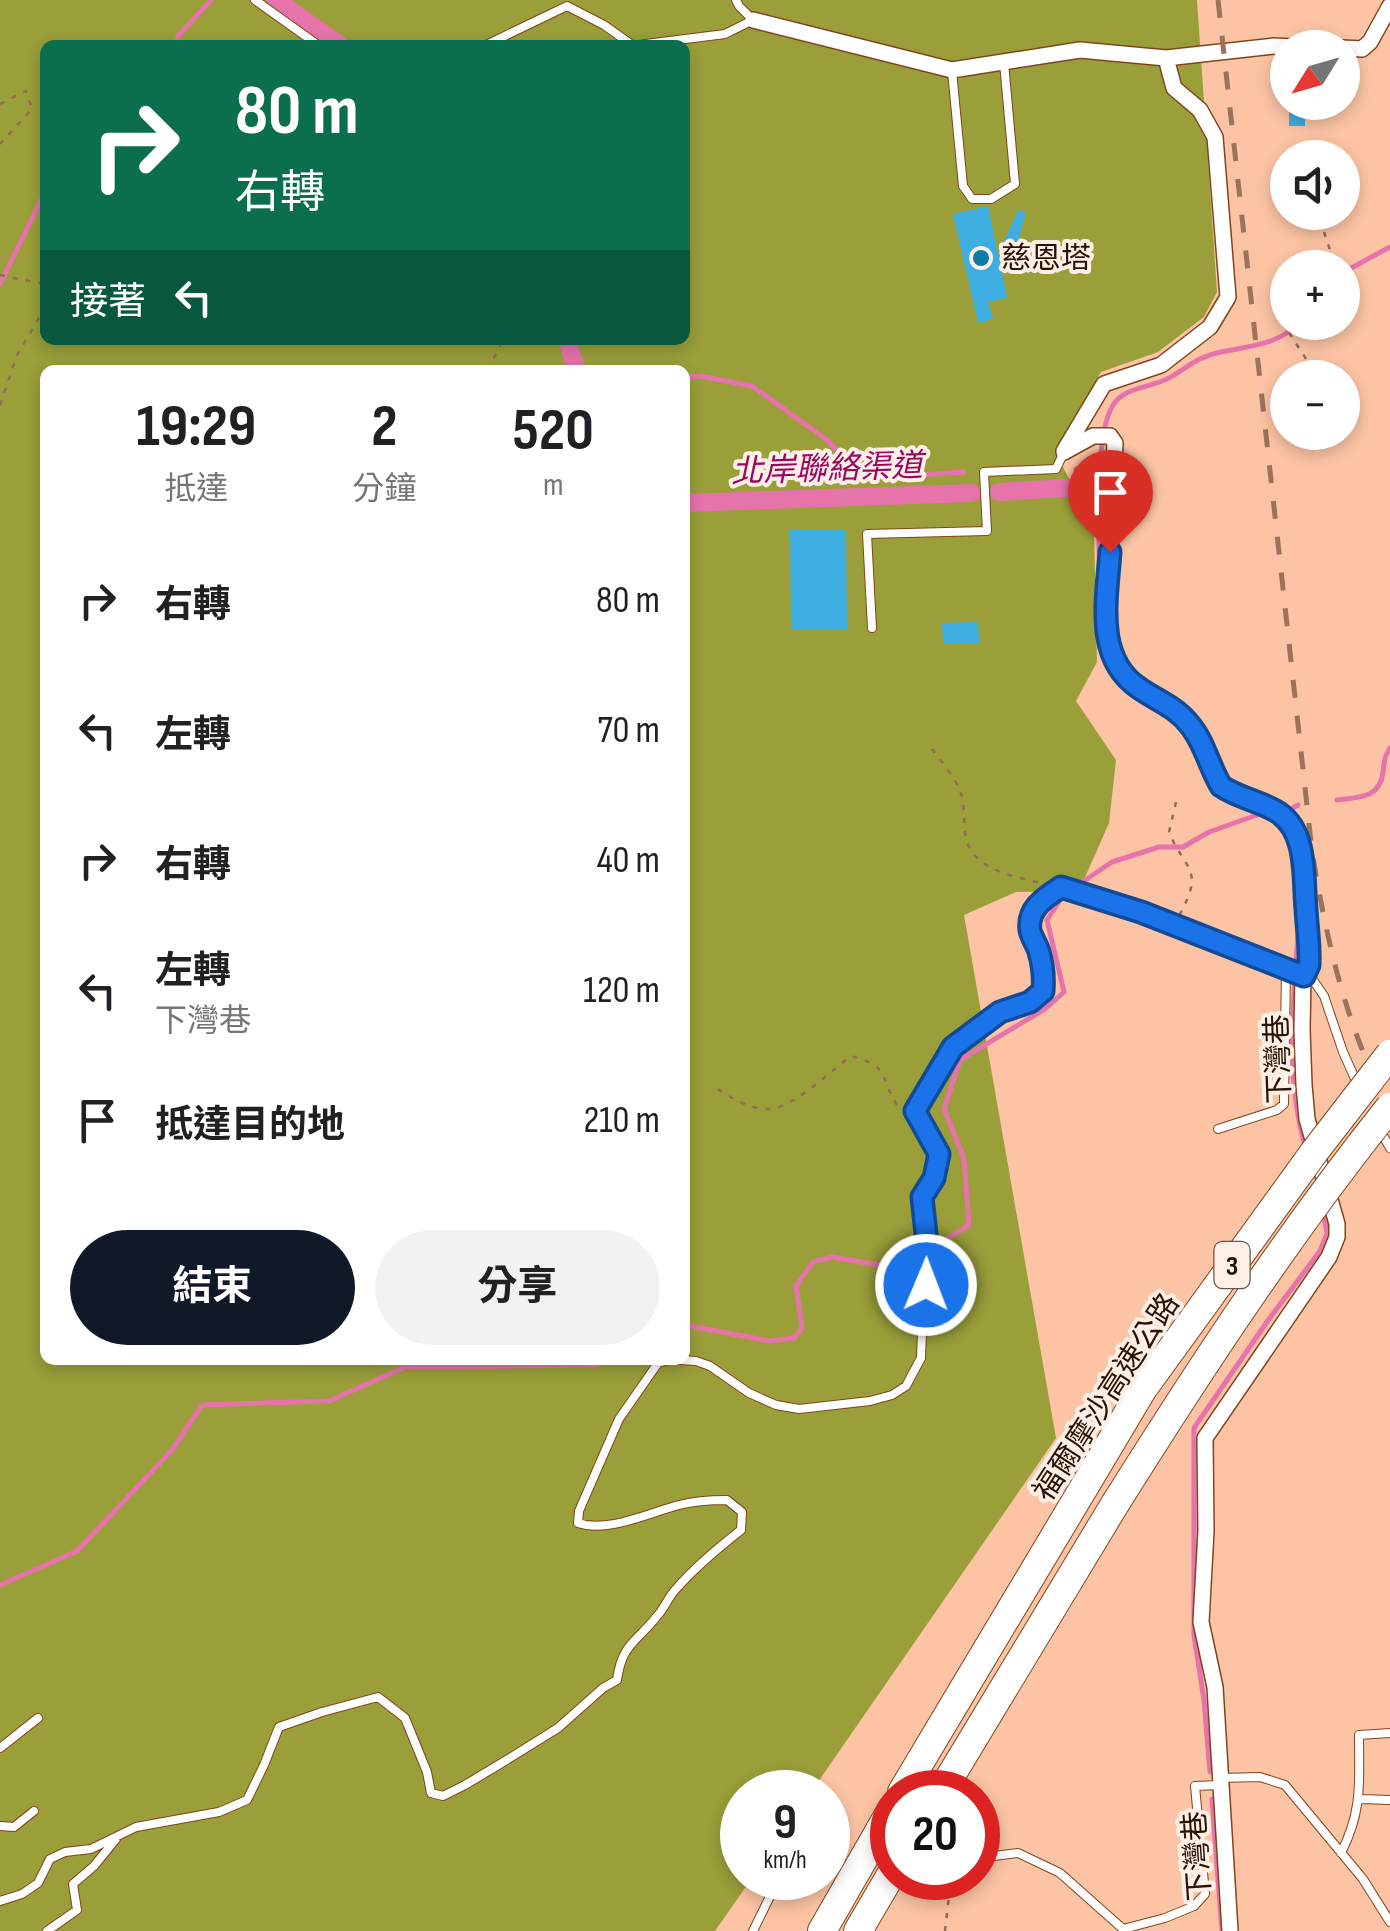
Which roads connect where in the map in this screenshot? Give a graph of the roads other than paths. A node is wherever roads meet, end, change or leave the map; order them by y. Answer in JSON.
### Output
{"nodes":[{"id":1,"x":256,"y":0,"type":"edge"},
{"id":2,"x":736,"y":0,"type":"edge"},
{"id":3,"x":1390,"y":6,"type":"edge"},
{"id":4,"x":752,"y":20,"type":"junction"},
{"id":5,"x":311,"y":40,"type":"edge"},
{"id":6,"x":496,"y":40,"type":"edge"},
{"id":7,"x":627,"y":40,"type":"edge"},
{"id":8,"x":675,"y":40,"type":"edge"},
{"id":9,"x":1270,"y":46,"type":"edge"},
{"id":10,"x":1360,"y":49,"type":"edge"},
{"id":11,"x":1166,"y":58,"type":"junction"},
{"id":12,"x":1004,"y":63,"type":"junction"},
{"id":13,"x":952,"y":70,"type":"junction"},
{"id":14,"x":1064,"y":452,"type":"junction"},
{"id":15,"x":872,"y":628,"type":"dead end"},
{"id":16,"x":1286,"y":968,"type":"junction"},
{"id":17,"x":1304,"y":976,"type":"junction"},
{"id":18,"x":1390,"y":1054,"type":"edge"},
{"id":19,"x":1375,"y":1106,"type":"edge"},
{"id":20,"x":1218,"y":1129,"type":"dead end"},
{"id":21,"x":1390,"y":1148,"type":"edge"},
{"id":22,"x":690,"y":1361,"type":"edge"},
{"id":23,"x":656,"y":1365,"type":"edge"},
{"id":24,"x":38,"y":1718,"type":"dead end"},
{"id":25,"x":1390,"y":1732,"type":"edge"},
{"id":26,"x":0,"y":1748,"type":"edge"},
{"id":27,"x":915,"y":1770,"type":"edge"},
{"id":28,"x":954,"y":1770,"type":"edge"},
{"id":29,"x":1220,"y":1781,"type":"junction"},
{"id":30,"x":1360,"y":1799,"type":"junction"},
{"id":31,"x":1390,"y":1800,"type":"edge"},
{"id":32,"x":34,"y":1811,"type":"dead end"},
{"id":33,"x":0,"y":1826,"type":"edge"},
{"id":34,"x":119,"y":1835,"type":"junction"},
{"id":35,"x":870,"y":1848,"type":"edge"},
{"id":36,"x":1341,"y":1854,"type":"junction"},
{"id":37,"x":1000,"y":1855,"type":"edge"},
{"id":38,"x":769,"y":1900,"type":"edge"},
{"id":39,"x":876,"y":1900,"type":"edge"},
{"id":40,"x":0,"y":1901,"type":"edge"},
{"id":41,"x":1390,"y":1922,"type":"edge"},
{"id":42,"x":47,"y":1931,"type":"edge"},
{"id":43,"x":753,"y":1931,"type":"edge"},
{"id":44,"x":822,"y":1931,"type":"edge"},
{"id":45,"x":858,"y":1931,"type":"edge"},
{"id":46,"x":1230,"y":1931,"type":"edge"}],
"edges":[{"from":1,"to":5,"type":"lane"},
{"from":2,"to":4,"type":"lane"},
{"from":3,"to":10,"type":"street"},
{"from":4,"to":8,"type":"lane"},
{"from":4,"to":13,"type":"street"},
{"from":6,"to":7,"type":"lane"},
{"from":9,"to":11,"type":"street"},
{"from":11,"to":12,"type":"street"},
{"from":11,"to":14,"type":"street"},
{"from":12,"to":13,"type":"street"},
{"from":12,"to":13,"type":"lane"},
{"from":14,"to":15,"type":"lane"},
{"from":14,"to":17,"type":"street","name":"下灣巷"},
{"from":16,"to":17,"type":"lane"},
{"from":16,"to":20,"type":"lane"},
{"from":16,"to":22,"type":"lane"},
{"from":17,"to":19,"type":"lane"},
{"from":17,"to":29,"type":"street","name":"下灣巷"},
{"from":18,"to":27,"type":"highway","name":"福爾摩沙高速公路","number":"3","bridge":true},
{"from":19,"to":21,"type":"lane"},
{"from":19,"to":28,"type":"highway","number":"3","bridge":true},
{"from":23,"to":34,"type":"lane"},
{"from":24,"to":26,"type":"lane"},
{"from":25,"to":30,"type":"lane"},
{"from":29,"to":36,"type":"lane","name":"下灣巷"},
{"from":29,"to":37,"type":"lane"},
{"from":29,"to":46,"type":"street","name":"下灣巷"},
{"from":30,"to":31,"type":"lane"},
{"from":30,"to":36,"type":"lane"},
{"from":32,"to":33,"type":"lane"},
{"from":34,"to":40,"type":"lane"},
{"from":34,"to":42,"type":"lane"},
{"from":35,"to":44,"type":"highway"},
{"from":36,"to":41,"type":"lane","name":"下灣巷"},
{"from":38,"to":43,"type":"lane"},
{"from":39,"to":45,"type":"highway"}]}
